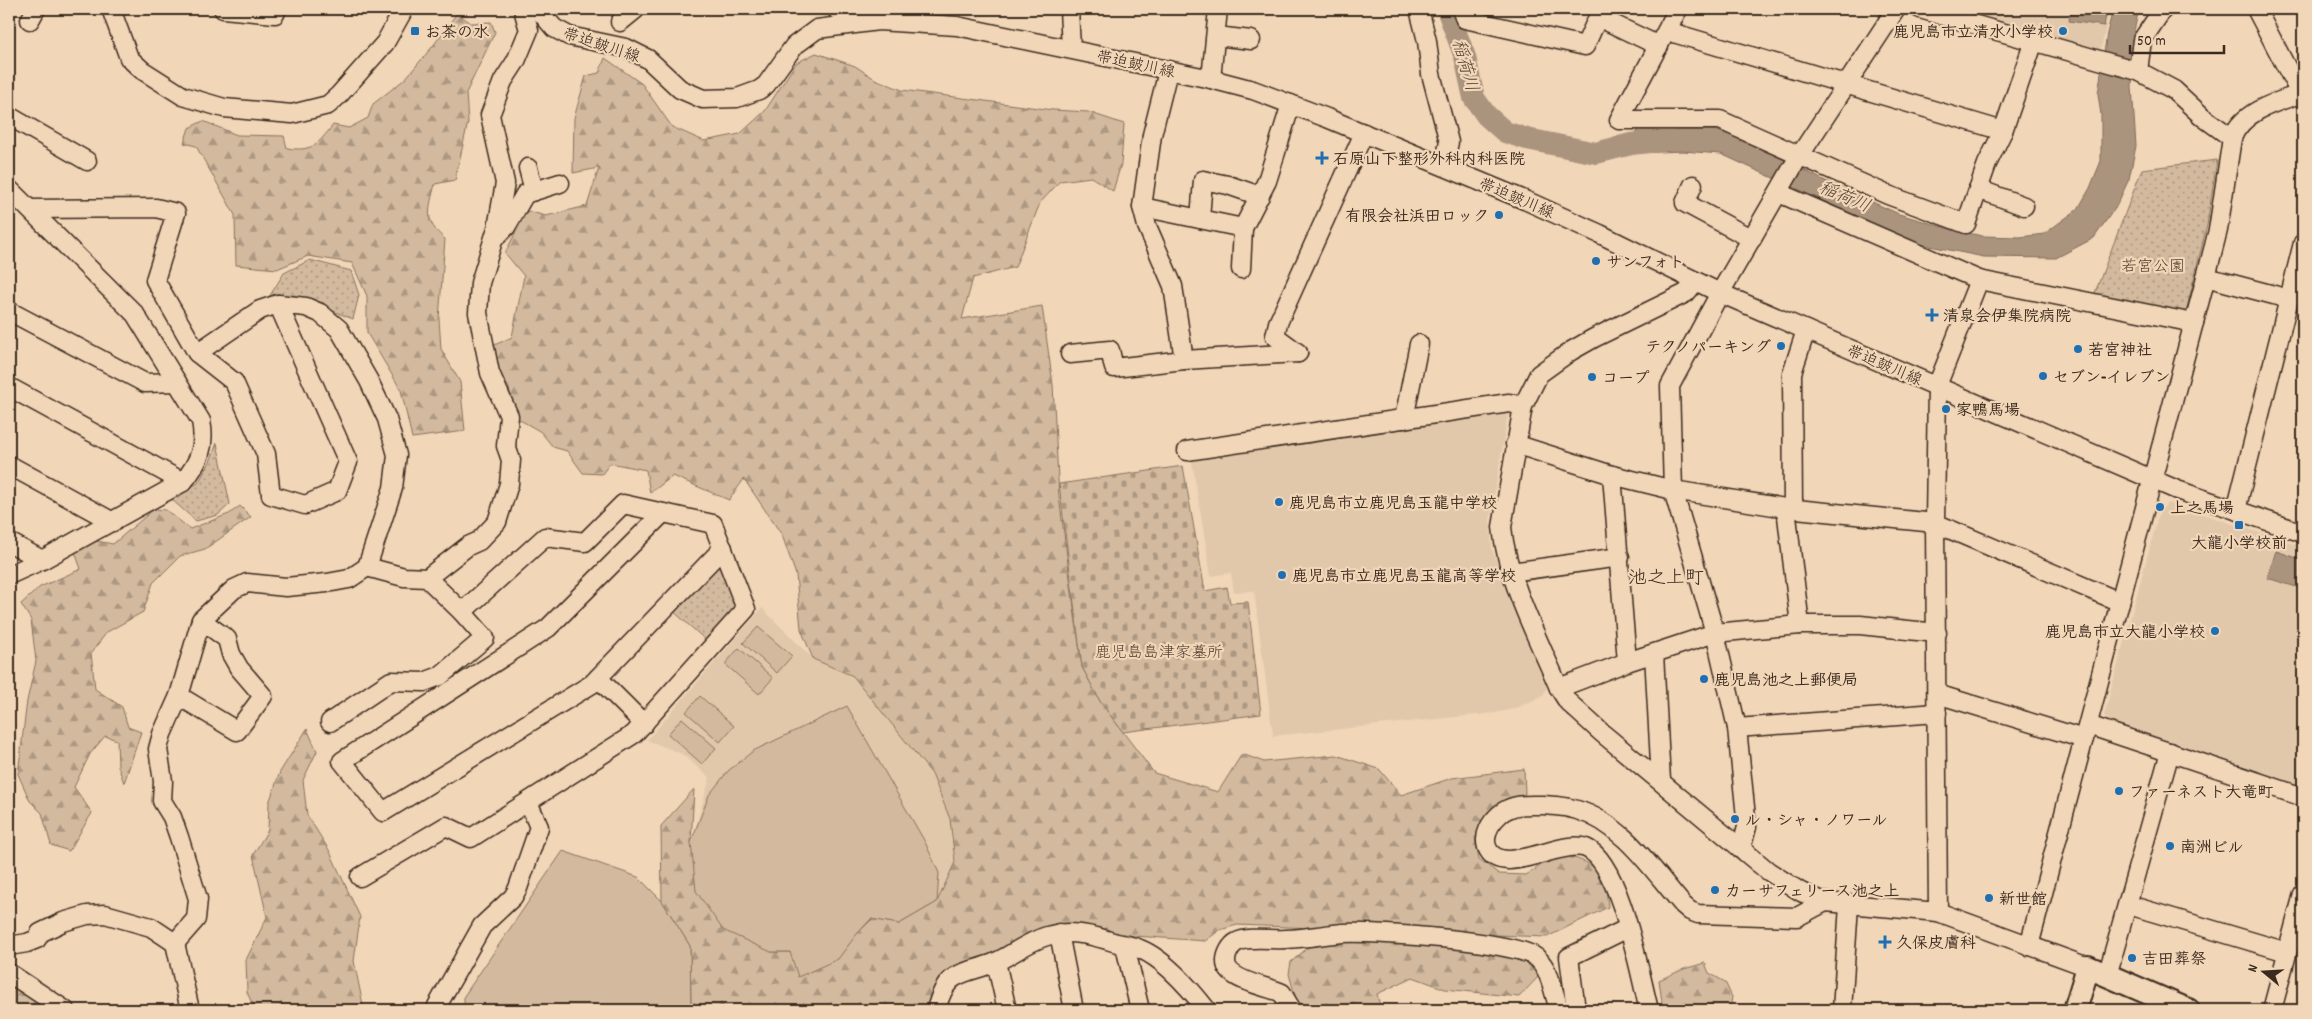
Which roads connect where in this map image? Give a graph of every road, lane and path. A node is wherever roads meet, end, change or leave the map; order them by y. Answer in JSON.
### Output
{"nodes":[{"id":1,"x":111,"y":9,"type":"edge"},
{"id":2,"x":223,"y":9,"type":"edge"},
{"id":3,"x":277,"y":9,"type":"edge"},
{"id":4,"x":404,"y":9,"type":"edge"},
{"id":5,"x":522,"y":9,"type":"edge"},
{"id":6,"x":538,"y":9,"type":"edge"},
{"id":7,"x":636,"y":9,"type":"edge"},
{"id":8,"x":1069,"y":9,"type":"edge"},
{"id":9,"x":1218,"y":9,"type":"edge"},
{"id":10,"x":1419,"y":9,"type":"edge"},
{"id":11,"x":1461,"y":9,"type":"edge"},
{"id":12,"x":1678,"y":9,"type":"edge"},
{"id":13,"x":1896,"y":9,"type":"edge"},
{"id":14,"x":1920,"y":9,"type":"edge"},
{"id":15,"x":2163,"y":9,"type":"edge"},
{"id":16,"x":2256,"y":9,"type":"edge"},
{"id":17,"x":844,"y":13,"type":"edge"},
{"id":18,"x":620,"y":22,"type":"dead end"},
{"id":19,"x":1216,"y":36,"type":"junction"},
{"id":20,"x":1663,"y":38,"type":"junction"},
{"id":21,"x":1251,"y":40,"type":"dead end"},
{"id":22,"x":2034,"y":41,"type":"junction"},
{"id":23,"x":1071,"y":49,"type":"junction"},
{"id":24,"x":1168,"y":71,"type":"junction"},
{"id":25,"x":2138,"y":71,"type":"junction"},
{"id":26,"x":1211,"y":79,"type":"junction"},
{"id":27,"x":1846,"y":85,"type":"junction"},
{"id":28,"x":2303,"y":95,"type":"edge"},
{"id":29,"x":1291,"y":104,"type":"junction"},
{"id":30,"x":9,"y":116,"type":"edge"},
{"id":31,"x":2003,"y":131,"type":"junction"},
{"id":32,"x":1364,"y":133,"type":"junction"},
{"id":33,"x":2232,"y":138,"type":"junction"},
{"id":34,"x":1799,"y":157,"type":"junction"},
{"id":35,"x":86,"y":161,"type":"dead end"},
{"id":36,"x":1444,"y":165,"type":"junction"},
{"id":37,"x":528,"y":168,"type":"dead end"},
{"id":38,"x":560,"y":182,"type":"dead end"},
{"id":39,"x":1693,"y":185,"type":"dead end"},
{"id":40,"x":9,"y":189,"type":"edge"},
{"id":41,"x":1978,"y":189,"type":"junction"},
{"id":42,"x":534,"y":191,"type":"junction"},
{"id":43,"x":1780,"y":192,"type":"junction"},
{"id":44,"x":1260,"y":196,"type":"junction"},
{"id":45,"x":2024,"y":206,"type":"dead end"},
{"id":46,"x":1142,"y":207,"type":"junction"},
{"id":47,"x":30,"y":209,"type":"junction"},
{"id":48,"x":1200,"y":219,"type":"junction"},
{"id":49,"x":1243,"y":228,"type":"junction"},
{"id":50,"x":493,"y":240,"type":"junction"},
{"id":51,"x":1752,"y":240,"type":"junction"},
{"id":52,"x":2303,"y":242,"type":"edge"},
{"id":53,"x":1241,"y":269,"type":"dead end"},
{"id":54,"x":2206,"y":277,"type":"junction"},
{"id":55,"x":1979,"y":280,"type":"junction"},
{"id":56,"x":1696,"y":281,"type":"junction"},
{"id":57,"x":1720,"y":293,"type":"junction"},
{"id":58,"x":2290,"y":299,"type":"junction"},
{"id":59,"x":278,"y":304,"type":"junction"},
{"id":60,"x":9,"y":311,"type":"edge"},
{"id":61,"x":2194,"y":323,"type":"junction"},
{"id":62,"x":1806,"y":330,"type":"junction"},
{"id":63,"x":1419,"y":344,"type":"dead end"},
{"id":64,"x":197,"y":353,"type":"junction"},
{"id":65,"x":1070,"y":354,"type":"dead end"},
{"id":66,"x":1184,"y":360,"type":"junction"},
{"id":67,"x":177,"y":382,"type":"junction"},
{"id":68,"x":1937,"y":386,"type":"junction"},
{"id":69,"x":9,"y":387,"type":"edge"},
{"id":70,"x":1523,"y":406,"type":"junction"},
{"id":71,"x":1404,"y":419,"type":"junction"},
{"id":72,"x":1515,"y":444,"type":"junction"},
{"id":73,"x":1187,"y":451,"type":"dead end"},
{"id":74,"x":9,"y":465,"type":"edge"},
{"id":75,"x":1612,"y":475,"type":"junction"},
{"id":76,"x":2153,"y":478,"type":"junction"},
{"id":77,"x":183,"y":482,"type":"junction"},
{"id":78,"x":1673,"y":490,"type":"junction"},
{"id":79,"x":1790,"y":508,"type":"junction"},
{"id":80,"x":2236,"y":510,"type":"junction"},
{"id":81,"x":663,"y":513,"type":"junction"},
{"id":82,"x":113,"y":522,"type":"junction"},
{"id":83,"x":1935,"y":523,"type":"junction"},
{"id":84,"x":2303,"y":533,"type":"edge"},
{"id":85,"x":9,"y":542,"type":"edge"},
{"id":86,"x":723,"y":548,"type":"junction"},
{"id":87,"x":1620,"y":557,"type":"junction"},
{"id":88,"x":42,"y":560,"type":"junction"},
{"id":89,"x":367,"y":567,"type":"junction"},
{"id":90,"x":1511,"y":572,"type":"junction"},
{"id":91,"x":9,"y":575,"type":"edge"},
{"id":92,"x":427,"y":578,"type":"junction"},
{"id":93,"x":2120,"y":602,"type":"junction"},
{"id":94,"x":462,"y":612,"type":"junction"},
{"id":95,"x":201,"y":620,"type":"junction"},
{"id":96,"x":1800,"y":626,"type":"junction"},
{"id":97,"x":1715,"y":633,"type":"junction"},
{"id":98,"x":1937,"y":633,"type":"junction"},
{"id":99,"x":1654,"y":654,"type":"junction"},
{"id":100,"x":1627,"y":662,"type":"junction"},
{"id":101,"x":598,"y":678,"type":"junction"},
{"id":102,"x":1559,"y":688,"type":"junction"},
{"id":103,"x":1937,"y":694,"type":"junction"},
{"id":104,"x":179,"y":696,"type":"junction"},
{"id":105,"x":1937,"y":713,"type":"junction"},
{"id":106,"x":330,"y":722,"type":"dead end"},
{"id":107,"x":644,"y":724,"type":"junction"},
{"id":108,"x":1737,"y":728,"type":"junction"},
{"id":109,"x":2086,"y":732,"type":"junction"},
{"id":110,"x":2170,"y":752,"type":"junction"},
{"id":111,"x":1661,"y":781,"type":"junction"},
{"id":112,"x":2303,"y":796,"type":"edge"},
{"id":113,"x":528,"y":802,"type":"junction"},
{"id":114,"x":1742,"y":849,"type":"junction"},
{"id":115,"x":360,"y":877,"type":"dead end"},
{"id":116,"x":2303,"y":894,"type":"edge"},
{"id":117,"x":1825,"y":902,"type":"junction"},
{"id":118,"x":1849,"y":905,"type":"junction"},
{"id":119,"x":2129,"y":905,"type":"junction"},
{"id":120,"x":1938,"y":912,"type":"junction"},
{"id":121,"x":1628,"y":928,"type":"junction"},
{"id":122,"x":1059,"y":933,"type":"junction"},
{"id":123,"x":175,"y":943,"type":"junction"},
{"id":124,"x":9,"y":946,"type":"edge"},
{"id":125,"x":1125,"y":946,"type":"junction"},
{"id":126,"x":2029,"y":946,"type":"junction"},
{"id":127,"x":2287,"y":952,"type":"junction"},
{"id":128,"x":996,"y":962,"type":"junction"},
{"id":129,"x":2097,"y":972,"type":"junction"},
{"id":130,"x":9,"y":973,"type":"edge"},
{"id":131,"x":937,"y":1009,"type":"edge"},
{"id":132,"x":65,"y":1010,"type":"edge"},
{"id":133,"x":190,"y":1010,"type":"edge"},
{"id":134,"x":436,"y":1010,"type":"edge"},
{"id":135,"x":1007,"y":1010,"type":"edge"},
{"id":136,"x":1074,"y":1010,"type":"edge"},
{"id":137,"x":1140,"y":1010,"type":"edge"},
{"id":138,"x":1207,"y":1010,"type":"edge"},
{"id":139,"x":1292,"y":1010,"type":"edge"},
{"id":140,"x":1559,"y":1010,"type":"edge"},
{"id":141,"x":1576,"y":1010,"type":"edge"},
{"id":142,"x":1649,"y":1010,"type":"edge"},
{"id":143,"x":1842,"y":1010,"type":"edge"},
{"id":144,"x":2075,"y":1010,"type":"edge"},
{"id":145,"x":2188,"y":1010,"type":"edge"},
{"id":146,"x":2272,"y":1010,"type":"edge"}],
"edges":[{"from":1,"to":4,"type":"street"},
{"from":2,"to":3,"type":"street"},
{"from":5,"to":50,"type":"street"},
{"from":6,"to":17,"type":"street","name":"帯迫皷川線"},
{"from":7,"to":18,"type":"street"},
{"from":8,"to":23,"type":"street"},
{"from":9,"to":19,"type":"street"},
{"from":10,"to":36,"type":"street"},
{"from":11,"to":20,"type":"street"},
{"from":12,"to":20,"type":"street"},
{"from":13,"to":27,"type":"street"},
{"from":14,"to":22,"type":"street"},
{"from":15,"to":25,"type":"street"},
{"from":16,"to":28,"type":"street"},
{"from":17,"to":23,"type":"street","name":"帯迫皷川線"},
{"from":19,"to":21,"type":"street"},
{"from":19,"to":26,"type":"street"},
{"from":20,"to":27,"type":"street"},
{"from":20,"to":34,"type":"street"},
{"from":22,"to":25,"type":"street"},
{"from":22,"to":31,"type":"street"},
{"from":23,"to":24,"type":"street","name":"帯迫皷川線"},
{"from":24,"to":26,"type":"street","name":"帯迫皷川線"},
{"from":24,"to":46,"type":"street"},
{"from":25,"to":33,"type":"street"},
{"from":26,"to":29,"type":"street","name":"帯迫皷川線"},
{"from":27,"to":31,"type":"street"},
{"from":27,"to":34,"type":"street"},
{"from":28,"to":33,"type":"street"},
{"from":29,"to":32,"type":"street","name":"帯迫皷川線"},
{"from":29,"to":44,"type":"street"},
{"from":30,"to":35,"type":"street"},
{"from":31,"to":41,"type":"street"},
{"from":32,"to":36,"type":"street","name":"帯迫皷川線"},
{"from":32,"to":66,"type":"street"},
{"from":33,"to":54,"type":"street"},
{"from":34,"to":41,"type":"street"},
{"from":34,"to":43,"type":"street"},
{"from":36,"to":56,"type":"street","name":"帯迫皷川線"},
{"from":37,"to":42,"type":"street"},
{"from":38,"to":42,"type":"street"},
{"from":39,"to":51,"type":"street"},
{"from":40,"to":47,"type":"street"},
{"from":41,"to":45,"type":"street"},
{"from":42,"to":50,"type":"street"},
{"from":43,"to":51,"type":"street"},
{"from":43,"to":55,"type":"street"},
{"from":44,"to":48,"type":"street"},
{"from":44,"to":49,"type":"street"},
{"from":46,"to":48,"type":"street"},
{"from":46,"to":66,"type":"street"},
{"from":47,"to":64,"type":"street"},
{"from":47,"to":67,"type":"street"},
{"from":48,"to":49,"type":"street"},
{"from":49,"to":53,"type":"street"},
{"from":50,"to":92,"type":"street"},
{"from":51,"to":57,"type":"street"},
{"from":52,"to":58,"type":"street"},
{"from":54,"to":58,"type":"street"},
{"from":54,"to":61,"type":"street"},
{"from":55,"to":61,"type":"street"},
{"from":55,"to":68,"type":"street"},
{"from":56,"to":57,"type":"street","name":"帯迫皷川線"},
{"from":56,"to":70,"type":"street"},
{"from":57,"to":62,"type":"street","name":"帯迫皷川線"},
{"from":57,"to":78,"type":"street"},
{"from":58,"to":80,"type":"street"},
{"from":59,"to":64,"type":"street"},
{"from":59,"to":64,"type":"street"},
{"from":59,"to":89,"type":"street"},
{"from":60,"to":67,"type":"street"},
{"from":61,"to":76,"type":"street"},
{"from":62,"to":68,"type":"street","name":"帯迫皷川線"},
{"from":62,"to":79,"type":"street"},
{"from":63,"to":71,"type":"street"},
{"from":65,"to":66,"type":"street"},
{"from":67,"to":77,"type":"street"},
{"from":68,"to":76,"type":"street","name":"帯迫皷川線"},
{"from":68,"to":83,"type":"street"},
{"from":69,"to":77,"type":"street"},
{"from":70,"to":71,"type":"street"},
{"from":70,"to":72,"type":"street"},
{"from":71,"to":73,"type":"street"},
{"from":72,"to":75,"type":"street"},
{"from":72,"to":90,"type":"street"},
{"from":74,"to":82,"type":"street"},
{"from":75,"to":78,"type":"street"},
{"from":75,"to":87,"type":"street"},
{"from":76,"to":80,"type":"street","name":"帯迫皷川線"},
{"from":76,"to":93,"type":"street"},
{"from":77,"to":82,"type":"street"},
{"from":78,"to":79,"type":"street"},
{"from":78,"to":97,"type":"street"},
{"from":79,"to":83,"type":"street"},
{"from":79,"to":96,"type":"street"},
{"from":80,"to":84,"type":"street","name":"帯迫皷川線"},
{"from":81,"to":86,"type":"street"},
{"from":81,"to":94,"type":"street"},
{"from":81,"to":101,"type":"street"},
{"from":82,"to":88,"type":"street"},
{"from":83,"to":93,"type":"street"},
{"from":83,"to":98,"type":"street"},
{"from":85,"to":88,"type":"street"},
{"from":86,"to":101,"type":"street"},
{"from":86,"to":107,"type":"street"},
{"from":87,"to":90,"type":"street"},
{"from":87,"to":100,"type":"street"},
{"from":88,"to":91,"type":"street"},
{"from":89,"to":92,"type":"street"},
{"from":89,"to":95,"type":"street"},
{"from":90,"to":102,"type":"street"},
{"from":92,"to":94,"type":"street"},
{"from":93,"to":109,"type":"street"},
{"from":94,"to":106,"type":"street"},
{"from":95,"to":104,"type":"street"},
{"from":95,"to":104,"type":"street"},
{"from":96,"to":97,"type":"street"},
{"from":96,"to":98,"type":"street"},
{"from":97,"to":99,"type":"street"},
{"from":97,"to":108,"type":"street"},
{"from":98,"to":103,"type":"street"},
{"from":99,"to":100,"type":"street"},
{"from":99,"to":111,"type":"street"},
{"from":100,"to":102,"type":"street"},
{"from":101,"to":107,"type":"street"},
{"from":102,"to":111,"type":"street"},
{"from":103,"to":105,"type":"street"},
{"from":103,"to":109,"type":"street"},
{"from":104,"to":123,"type":"street"},
{"from":105,"to":108,"type":"street"},
{"from":105,"to":120,"type":"street"},
{"from":107,"to":113,"type":"street"},
{"from":108,"to":114,"type":"street"},
{"from":109,"to":110,"type":"street"},
{"from":109,"to":126,"type":"street"},
{"from":110,"to":112,"type":"street"},
{"from":110,"to":119,"type":"street"},
{"from":111,"to":114,"type":"street"},
{"from":113,"to":115,"type":"street"},
{"from":113,"to":134,"type":"street"},
{"from":114,"to":117,"type":"street"},
{"from":116,"to":127,"type":"street"},
{"from":117,"to":118,"type":"street"},
{"from":117,"to":121,"type":"street"},
{"from":118,"to":120,"type":"street"},
{"from":118,"to":143,"type":"street"},
{"from":119,"to":127,"type":"street"},
{"from":119,"to":129,"type":"street"},
{"from":120,"to":126,"type":"street"},
{"from":121,"to":141,"type":"street"},
{"from":121,"to":142,"type":"street"},
{"from":122,"to":125,"type":"street"},
{"from":122,"to":128,"type":"street"},
{"from":122,"to":136,"type":"street"},
{"from":123,"to":124,"type":"street"},
{"from":123,"to":133,"type":"street"},
{"from":125,"to":137,"type":"street"},
{"from":125,"to":138,"type":"street"},
{"from":126,"to":129,"type":"street"},
{"from":127,"to":146,"type":"street"},
{"from":128,"to":131,"type":"street"},
{"from":128,"to":135,"type":"street"},
{"from":129,"to":144,"type":"main road"},
{"from":129,"to":145,"type":"main road"},
{"from":130,"to":132,"type":"street"},
{"from":139,"to":140,"type":"street"}]}
